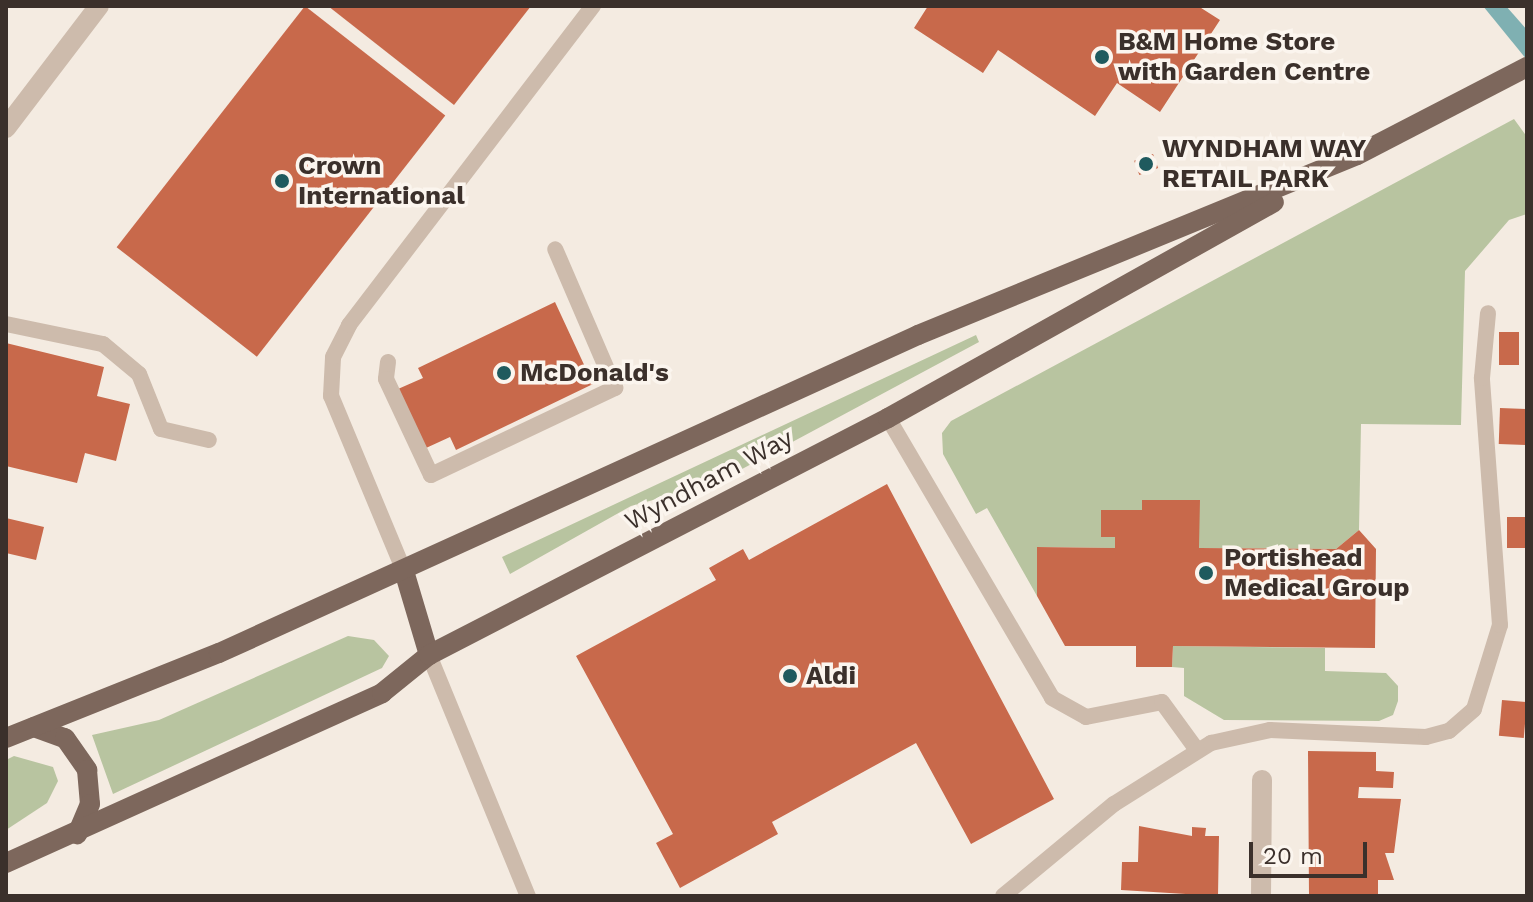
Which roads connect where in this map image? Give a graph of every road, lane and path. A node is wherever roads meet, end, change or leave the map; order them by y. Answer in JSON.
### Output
{"nodes":[{"id":1,"x":99,"y":6,"type":"edge"},
{"id":2,"x":593,"y":6,"type":"edge"},
{"id":3,"x":1527,"y":67,"type":"edge"},
{"id":4,"x":6,"y":128,"type":"edge"},
{"id":5,"x":1357,"y":155,"type":"junction"},
{"id":6,"x":555,"y":249,"type":"dead end"},
{"id":7,"x":1488,"y":313,"type":"dead end"},
{"id":8,"x":6,"y":324,"type":"edge"},
{"id":9,"x":388,"y":362,"type":"dead end"},
{"id":10,"x":888,"y":418,"type":"junction"},
{"id":11,"x":209,"y":440,"type":"dead end"},
{"id":12,"x":404,"y":571,"type":"junction"},
{"id":13,"x":429,"y":655,"type":"junction"},
{"id":14,"x":17,"y":732,"type":"edge"},
{"id":15,"x":1197,"y":750,"type":"junction"},
{"id":16,"x":1262,"y":780,"type":"dead end"},
{"id":17,"x":77,"y":834,"type":"junction"},
{"id":18,"x":6,"y":863,"type":"edge"},
{"id":19,"x":528,"y":896,"type":"edge"},
{"id":20,"x":1003,"y":896,"type":"edge"},
{"id":21,"x":1261,"y":896,"type":"edge"}],
"edges":[{"from":1,"to":4,"type":"street"},
{"from":2,"to":12,"type":"lane"},
{"from":3,"to":5,"type":"main road","name":"Wyndham Way"},
{"from":5,"to":10,"type":"main road","name":"Wyndham Way"},
{"from":5,"to":12,"type":"main road","name":"Wyndham Way"},
{"from":6,"to":9,"type":"lane"},
{"from":7,"to":15,"type":"lane"},
{"from":8,"to":11,"type":"lane"},
{"from":10,"to":13,"type":"main road","name":"Wyndham Way"},
{"from":10,"to":15,"type":"lane"},
{"from":12,"to":13,"type":"main road"},
{"from":12,"to":14,"type":"main road","name":"Wyndham Way"},
{"from":13,"to":17,"type":"main road","name":"Wyndham Way"},
{"from":13,"to":19,"type":"lane"},
{"from":14,"to":17,"type":"main road","name":"Wyndham Way"},
{"from":15,"to":20,"type":"lane"},
{"from":16,"to":21,"type":"street"},
{"from":17,"to":18,"type":"main road","name":"Wyndham Way"}]}
